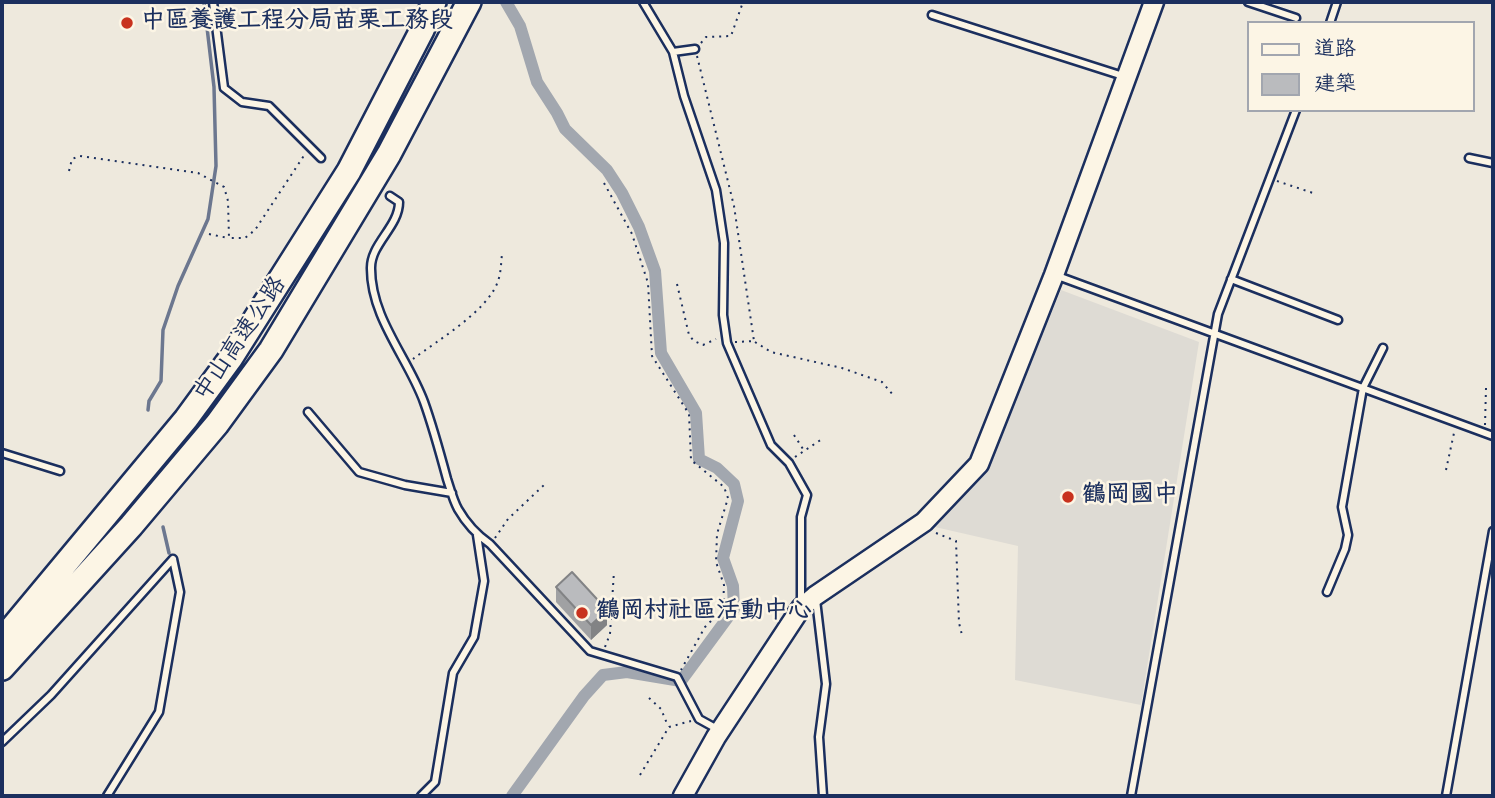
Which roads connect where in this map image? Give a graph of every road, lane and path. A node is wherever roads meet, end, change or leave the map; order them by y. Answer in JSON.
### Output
{"nodes":[{"id":1,"x":213,"y":2,"type":"edge"},
{"id":2,"x":434,"y":2,"type":"edge"},
{"id":3,"x":469,"y":2,"type":"edge"},
{"id":4,"x":643,"y":2,"type":"edge"},
{"id":5,"x":743,"y":2,"type":"edge"},
{"id":6,"x":1154,"y":2,"type":"edge"},
{"id":7,"x":1249,"y":2,"type":"edge"},
{"id":8,"x":1338,"y":2,"type":"edge"},
{"id":9,"x":932,"y":15,"type":"dead end"},
{"id":10,"x":1296,"y":18,"type":"dead end"},
{"id":11,"x":1331,"y":21,"type":"edge"},
{"id":12,"x":695,"y":49,"type":"junction"},
{"id":13,"x":673,"y":52,"type":"junction"},
{"id":14,"x":1125,"y":77,"type":"junction"},
{"id":15,"x":1295,"y":112,"type":"edge"},
{"id":16,"x":310,"y":147,"type":"junction"},
{"id":17,"x":321,"y":158,"type":"dead end"},
{"id":18,"x":1469,"y":158,"type":"dead end"},
{"id":19,"x":1493,"y":163,"type":"edge"},
{"id":20,"x":69,"y":171,"type":"dead end"},
{"id":21,"x":1270,"y":178,"type":"junction"},
{"id":22,"x":604,"y":183,"type":"dead end"},
{"id":23,"x":1313,"y":193,"type":"dead end"},
{"id":24,"x":390,"y":196,"type":"dead end"},
{"id":25,"x":209,"y":234,"type":"dead end"},
{"id":26,"x":229,"y":238,"type":"junction"},
{"id":27,"x":502,"y":254,"type":"dead end"},
{"id":28,"x":1055,"y":275,"type":"junction"},
{"id":29,"x":1231,"y":279,"type":"junction"},
{"id":30,"x":677,"y":284,"type":"dead end"},
{"id":31,"x":1338,"y":320,"type":"dead end"},
{"id":32,"x":1214,"y":333,"type":"junction"},
{"id":33,"x":727,"y":339,"type":"junction"},
{"id":34,"x":754,"y":341,"type":"junction"},
{"id":35,"x":1382,"y":348,"type":"dead end"},
{"id":36,"x":407,"y":364,"type":"junction"},
{"id":37,"x":1363,"y":388,"type":"junction"},
{"id":38,"x":1486,"y":388,"type":"dead end"},
{"id":39,"x":894,"y":396,"type":"dead end"},
{"id":40,"x":308,"y":412,"type":"dead end"},
{"id":41,"x":1457,"y":422,"type":"junction"},
{"id":42,"x":1484,"y":433,"type":"junction"},
{"id":43,"x":794,"y":435,"type":"dead end"},
{"id":44,"x":1493,"y":436,"type":"edge"},
{"id":45,"x":822,"y":439,"type":"dead end"},
{"id":46,"x":803,"y":450,"type":"junction"},
{"id":47,"x":2,"y":453,"type":"edge"},
{"id":48,"x":789,"y":463,"type":"junction"},
{"id":49,"x":1446,"y":470,"type":"dead end"},
{"id":50,"x":60,"y":471,"type":"dead end"},
{"id":51,"x":544,"y":485,"type":"dead end"},
{"id":52,"x":452,"y":493,"type":"junction"},
{"id":53,"x":924,"y":522,"type":"junction"},
{"id":54,"x":1493,"y":531,"type":"edge"},
{"id":55,"x":477,"y":535,"type":"junction"},
{"id":56,"x":490,"y":544,"type":"junction"},
{"id":57,"x":614,"y":571,"type":"dead end"},
{"id":58,"x":45,"y":587,"type":"junction"},
{"id":59,"x":1327,"y":592,"type":"dead end"},
{"id":60,"x":815,"y":596,"type":"junction"},
{"id":61,"x":801,"y":608,"type":"junction"},
{"id":62,"x":2,"y":623,"type":"edge"},
{"id":63,"x":962,"y":635,"type":"dead end"},
{"id":64,"x":2,"y":640,"type":"edge"},
{"id":65,"x":602,"y":655,"type":"junction"},
{"id":66,"x":2,"y":668,"type":"edge"},
{"id":67,"x":677,"y":677,"type":"junction"},
{"id":68,"x":649,"y":698,"type":"dead end"},
{"id":69,"x":699,"y":719,"type":"junction"},
{"id":70,"x":669,"y":727,"type":"junction"},
{"id":71,"x":720,"y":731,"type":"junction"},
{"id":72,"x":2,"y":742,"type":"edge"},
{"id":73,"x":640,"y":775,"type":"dead end"},
{"id":74,"x":107,"y":796,"type":"edge"},
{"id":75,"x":421,"y":796,"type":"edge"},
{"id":76,"x":683,"y":796,"type":"edge"},
{"id":77,"x":823,"y":796,"type":"edge"},
{"id":78,"x":1131,"y":796,"type":"edge"},
{"id":79,"x":1446,"y":796,"type":"edge"}],
"edges":[{"from":1,"to":16,"type":"lane"},
{"from":2,"to":58,"type":"highway","name":"中山高速公路"},
{"from":3,"to":66,"type":"highway","name":"中山高速公路"},
{"from":4,"to":13,"type":"lane"},
{"from":5,"to":12,"type":"path"},
{"from":6,"to":14,"type":"street"},
{"from":7,"to":10,"type":"lane"},
{"from":8,"to":11,"type":"lane"},
{"from":9,"to":14,"type":"lane"},
{"from":12,"to":13,"type":"lane"},
{"from":12,"to":34,"type":"path"},
{"from":13,"to":33,"type":"lane"},
{"from":14,"to":28,"type":"street"},
{"from":15,"to":21,"type":"lane"},
{"from":16,"to":17,"type":"lane"},
{"from":16,"to":26,"type":"path"},
{"from":18,"to":19,"type":"lane"},
{"from":20,"to":26,"type":"path"},
{"from":21,"to":23,"type":"path"},
{"from":21,"to":29,"type":"lane"},
{"from":22,"to":67,"type":"path"},
{"from":24,"to":36,"type":"lane"},
{"from":25,"to":26,"type":"path"},
{"from":27,"to":36,"type":"path"},
{"from":28,"to":32,"type":"lane"},
{"from":28,"to":53,"type":"street"},
{"from":29,"to":31,"type":"lane"},
{"from":29,"to":32,"type":"lane"},
{"from":30,"to":33,"type":"path"},
{"from":32,"to":37,"type":"lane"},
{"from":32,"to":78,"type":"lane"},
{"from":33,"to":34,"type":"path"},
{"from":33,"to":48,"type":"lane"},
{"from":34,"to":39,"type":"path"},
{"from":35,"to":37,"type":"lane"},
{"from":36,"to":52,"type":"lane"},
{"from":37,"to":41,"type":"lane"},
{"from":37,"to":59,"type":"lane"},
{"from":38,"to":42,"type":"path"},
{"from":40,"to":52,"type":"lane"},
{"from":41,"to":42,"type":"lane"},
{"from":41,"to":49,"type":"path"},
{"from":42,"to":44,"type":"lane"},
{"from":43,"to":46,"type":"path"},
{"from":45,"to":46,"type":"path"},
{"from":46,"to":48,"type":"path"},
{"from":47,"to":50,"type":"lane"},
{"from":48,"to":61,"type":"lane"},
{"from":51,"to":56,"type":"path"},
{"from":52,"to":55,"type":"lane"},
{"from":53,"to":60,"type":"street"},
{"from":53,"to":63,"type":"path"},
{"from":54,"to":79,"type":"lane"},
{"from":55,"to":56,"type":"lane"},
{"from":55,"to":75,"type":"lane"},
{"from":56,"to":65,"type":"lane"},
{"from":57,"to":65,"type":"path"},
{"from":58,"to":62,"type":"highway"},
{"from":58,"to":64,"type":"highway","name":"中山高速公路"},
{"from":60,"to":61,"type":"street"},
{"from":60,"to":77,"type":"lane"},
{"from":61,"to":71,"type":"street"},
{"from":65,"to":67,"type":"lane"},
{"from":67,"to":69,"type":"lane"},
{"from":68,"to":70,"type":"path"},
{"from":69,"to":70,"type":"path"},
{"from":69,"to":71,"type":"lane"},
{"from":70,"to":73,"type":"path"},
{"from":71,"to":76,"type":"street"},
{"from":72,"to":74,"type":"lane"}]}
